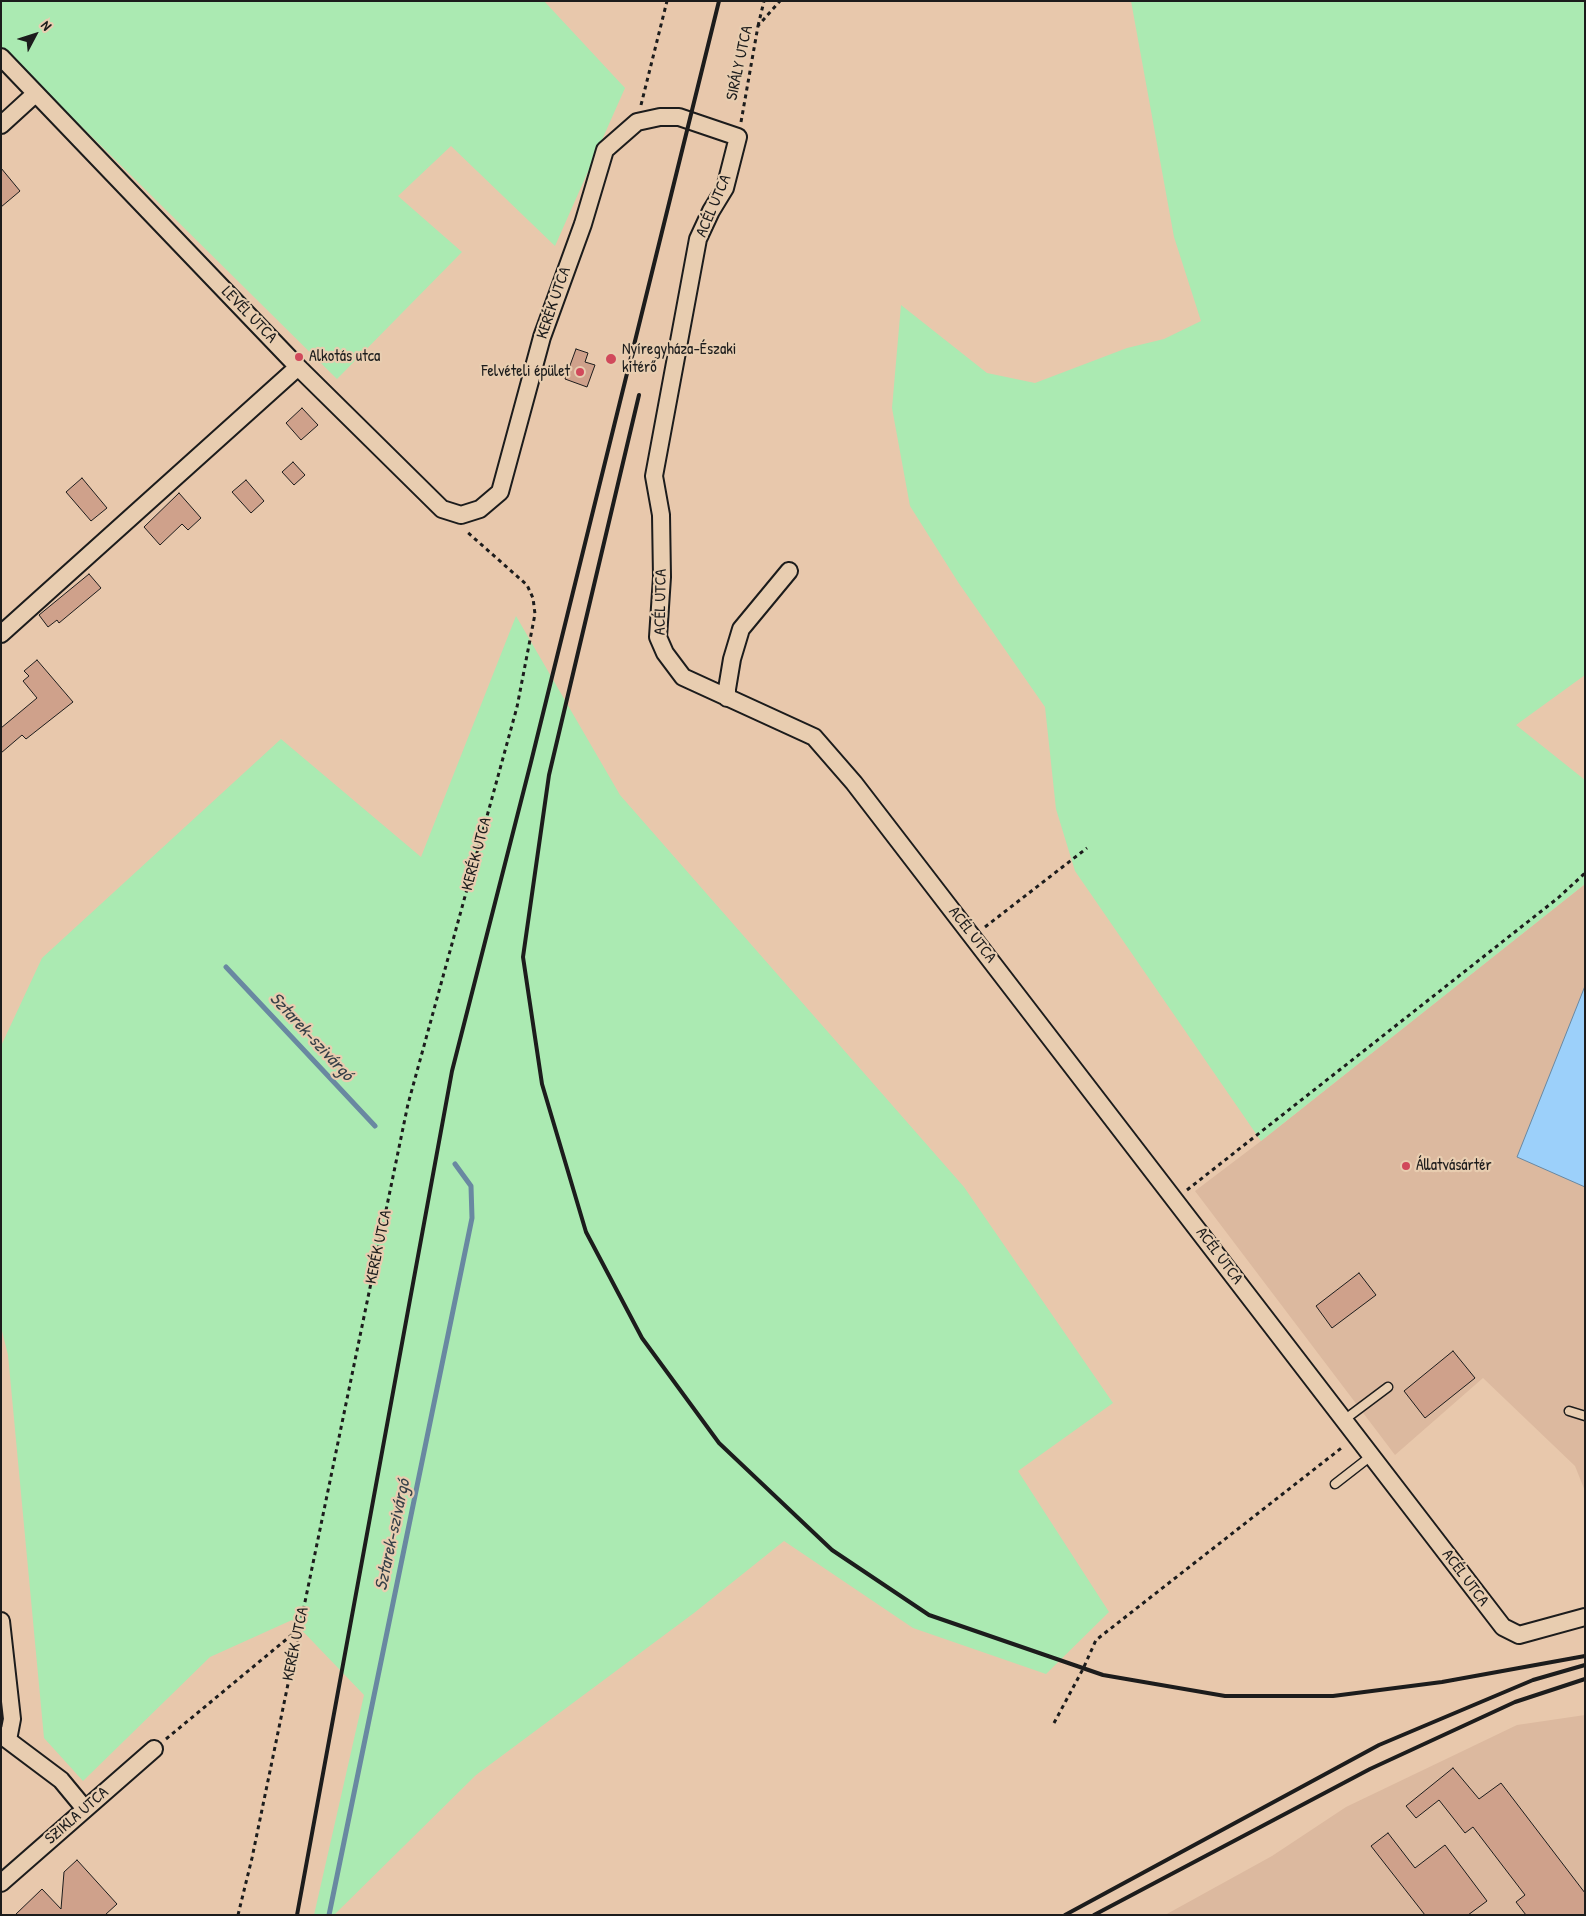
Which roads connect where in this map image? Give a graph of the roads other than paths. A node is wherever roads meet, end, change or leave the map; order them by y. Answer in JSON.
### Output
{"nodes":[{"id":1,"x":1,"y":57,"type":"edge"},
{"id":2,"x":35,"y":94,"type":"junction"},
{"id":3,"x":637,"y":122,"type":"joint"},
{"id":4,"x":1,"y":125,"type":"edge"},
{"id":5,"x":298,"y":367,"type":"junction"},
{"id":6,"x":442,"y":508,"type":"joint"},
{"id":7,"x":789,"y":571,"type":"dead end"},
{"id":8,"x":1,"y":634,"type":"edge"},
{"id":9,"x":727,"y":698,"type":"junction"},
{"id":10,"x":1388,"y":1387,"type":"dead end"},
{"id":11,"x":1569,"y":1411,"type":"dead end"},
{"id":12,"x":1585,"y":1416,"type":"edge"},
{"id":13,"x":1344,"y":1420,"type":"junction"},
{"id":14,"x":1372,"y":1456,"type":"junction"},
{"id":15,"x":1335,"y":1484,"type":"dead end"},
{"id":16,"x":1585,"y":1617,"type":"edge"},
{"id":17,"x":1,"y":1621,"type":"edge"},
{"id":18,"x":5,"y":1738,"type":"edge"},
{"id":19,"x":154,"y":1749,"type":"road end"},
{"id":20,"x":85,"y":1810,"type":"junction"},
{"id":21,"x":1,"y":1883,"type":"edge"}],
"edges":[{"from":1,"to":2,"type":"street","name":"LEVÉL UTCA"},
{"from":2,"to":4,"type":"street"},
{"from":2,"to":5,"type":"street","name":"LEVÉL UTCA"},
{"from":3,"to":6,"type":"street","name":"KERÉK UTCA"},
{"from":3,"to":9,"type":"street","name":"ACÉL UTCA"},
{"from":5,"to":6,"type":"street","name":"LEVÉL UTCA"},
{"from":5,"to":8,"type":"street"},
{"from":7,"to":9,"type":"street"},
{"from":9,"to":13,"type":"street","name":"ACÉL UTCA"},
{"from":10,"to":13,"type":"lane"},
{"from":11,"to":12,"type":"lane"},
{"from":13,"to":14,"type":"street","name":"ACÉL UTCA"},
{"from":14,"to":15,"type":"lane"},
{"from":14,"to":16,"type":"street","name":"ACÉL UTCA"},
{"from":17,"to":18,"type":"street"},
{"from":18,"to":20,"type":"street"},
{"from":19,"to":20,"type":"street","name":"SZIKLA UTCA"},
{"from":20,"to":21,"type":"street","name":"SZIKLA UTCA"}]}
